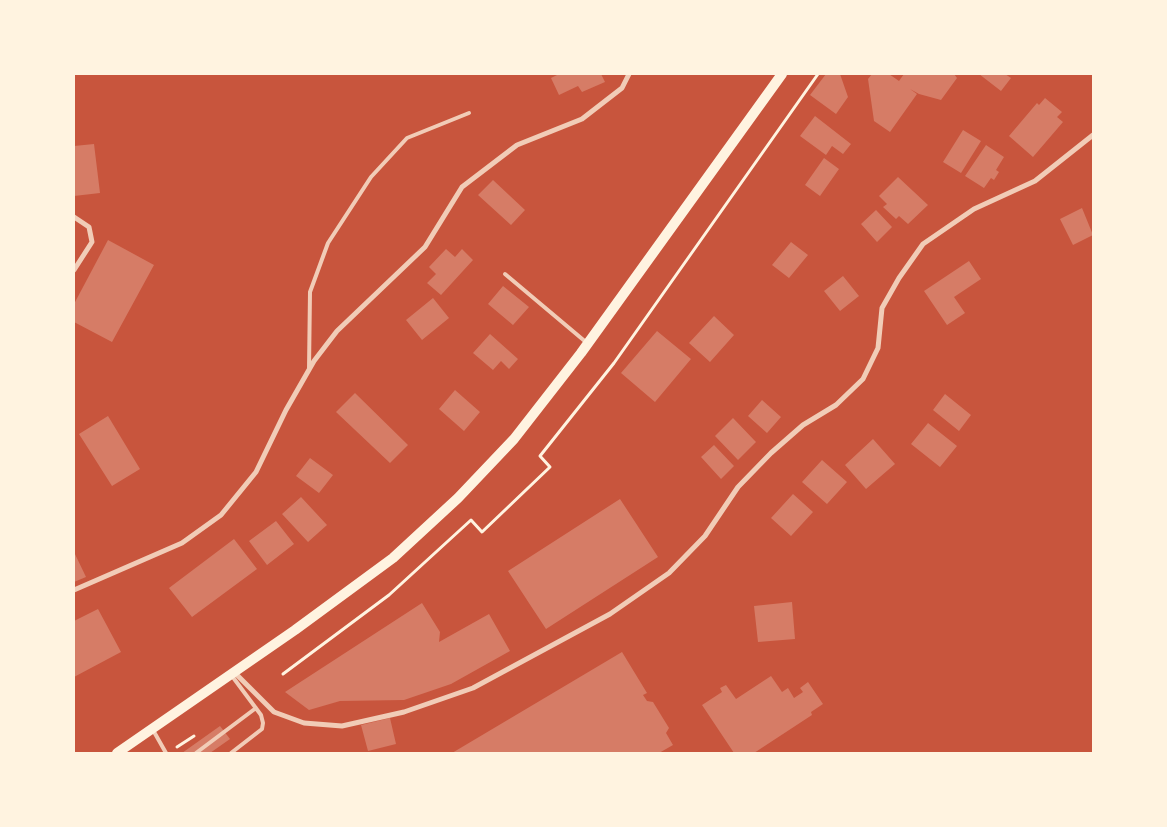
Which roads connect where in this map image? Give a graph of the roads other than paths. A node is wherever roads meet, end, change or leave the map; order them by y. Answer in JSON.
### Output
{"nodes":[{"id":1,"x":629,"y":74,"type":"edge"},
{"id":2,"x":782,"y":74,"type":"edge"},
{"id":3,"x":469,"y":113,"type":"dead end"},
{"id":4,"x":1093,"y":135,"type":"edge"},
{"id":5,"x":74,"y":217,"type":"edge"},
{"id":6,"x":74,"y":270,"type":"edge"},
{"id":7,"x":505,"y":274,"type":"dead end"},
{"id":8,"x":588,"y":344,"type":"junction"},
{"id":9,"x":309,"y":369,"type":"junction"},
{"id":10,"x":74,"y":590,"type":"edge"},
{"id":11,"x":234,"y":674,"type":"junction"},
{"id":12,"x":256,"y":708,"type":"junction"},
{"id":13,"x":152,"y":728,"type":"junction"},
{"id":14,"x":117,"y":753,"type":"edge"},
{"id":15,"x":166,"y":753,"type":"edge"},
{"id":16,"x":196,"y":753,"type":"edge"},
{"id":17,"x":230,"y":753,"type":"edge"}],
"edges":[{"from":1,"to":9,"type":"street"},
{"from":2,"to":8,"type":"main road"},
{"from":3,"to":9,"type":"lane"},
{"from":4,"to":11,"type":"street"},
{"from":5,"to":6,"type":"street"},
{"from":7,"to":8,"type":"lane"},
{"from":8,"to":11,"type":"main road"},
{"from":9,"to":10,"type":"street"},
{"from":11,"to":12,"type":"lane"},
{"from":11,"to":13,"type":"main road"},
{"from":12,"to":16,"type":"lane"},
{"from":12,"to":17,"type":"lane"},
{"from":13,"to":14,"type":"main road"},
{"from":13,"to":15,"type":"lane"}]}
